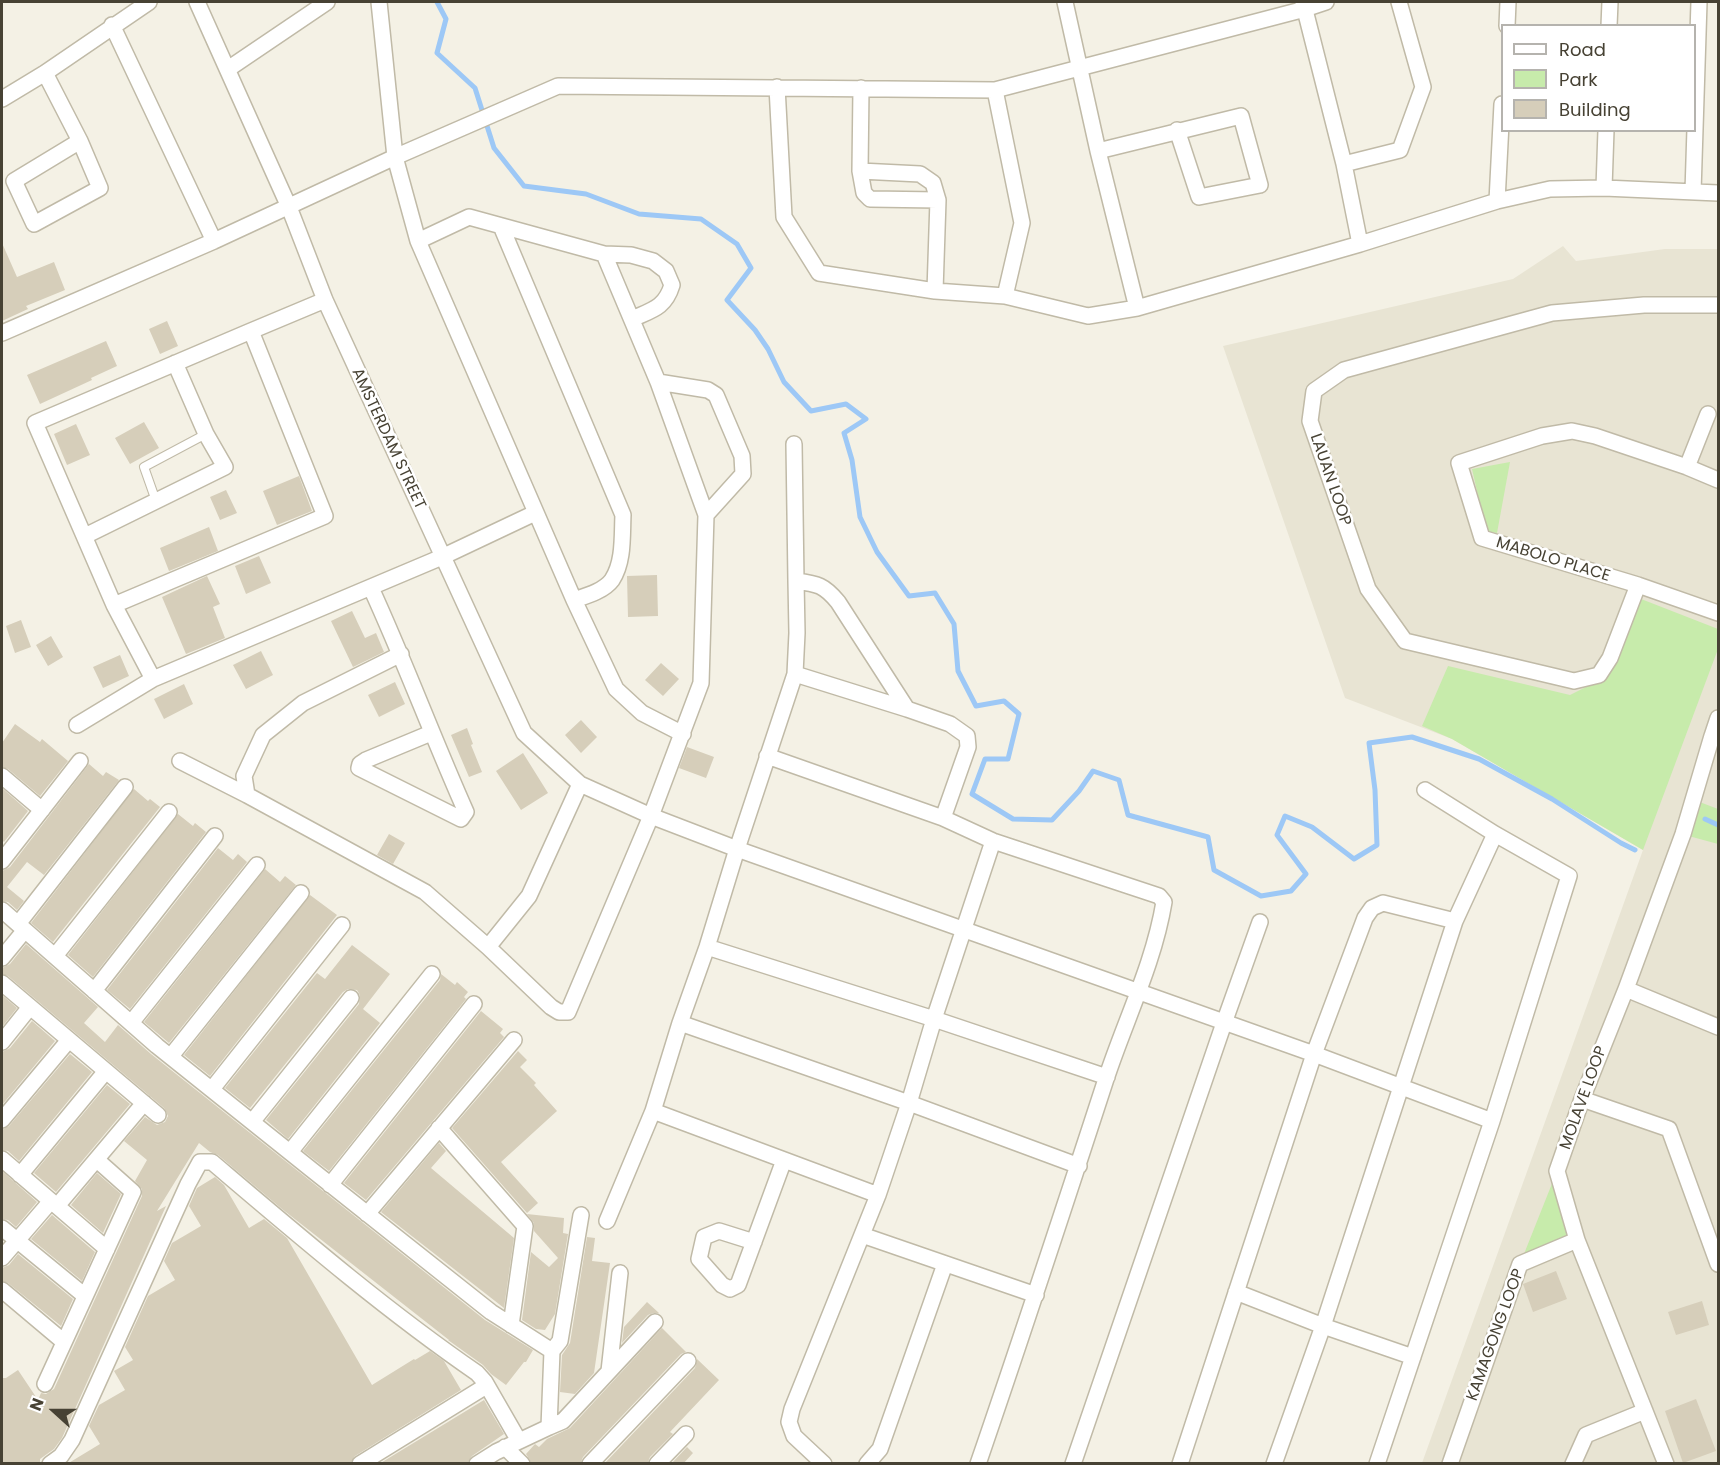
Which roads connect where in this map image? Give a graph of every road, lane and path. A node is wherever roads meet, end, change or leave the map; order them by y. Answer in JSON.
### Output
{"nodes":[{"id":1,"x":148,"y":2,"type":"edge"},
{"id":2,"x":197,"y":2,"type":"edge"},
{"id":3,"x":327,"y":2,"type":"edge"},
{"id":4,"x":380,"y":2,"type":"edge"},
{"id":5,"x":1065,"y":2,"type":"edge"},
{"id":6,"x":1326,"y":2,"type":"edge"},
{"id":7,"x":1399,"y":2,"type":"edge"},
{"id":8,"x":1508,"y":2,"type":"edge"},
{"id":9,"x":1610,"y":2,"type":"edge"},
{"id":10,"x":1699,"y":2,"type":"edge"},
{"id":11,"x":1304,"y":5,"type":"edge"},
{"id":12,"x":1507,"y":24,"type":"edge"},
{"id":13,"x":1609,"y":24,"type":"edge"},
{"id":14,"x":112,"y":25,"type":"junction"},
{"id":15,"x":1080,"y":67,"type":"junction"},
{"id":16,"x":228,"y":69,"type":"junction"},
{"id":17,"x":45,"y":73,"type":"junction"},
{"id":18,"x":777,"y":87,"type":"junction"},
{"id":19,"x":861,"y":88,"type":"junction"},
{"id":20,"x":995,"y":90,"type":"junction"},
{"id":21,"x":1696,"y":97,"type":"edge"},
{"id":22,"x":2,"y":99,"type":"edge"},
{"id":23,"x":1178,"y":130,"type":"junction"},
{"id":24,"x":1501,"y":132,"type":"edge"},
{"id":25,"x":1606,"y":132,"type":"edge"},
{"id":26,"x":1695,"y":132,"type":"edge"},
{"id":27,"x":80,"y":141,"type":"junction"},
{"id":28,"x":1098,"y":151,"type":"junction"},
{"id":29,"x":395,"y":157,"type":"junction"},
{"id":30,"x":1344,"y":164,"type":"junction"},
{"id":31,"x":860,"y":171,"type":"junction"},
{"id":32,"x":1604,"y":188,"type":"junction"},
{"id":33,"x":1693,"y":192,"type":"junction"},
{"id":34,"x":1719,"y":193,"type":"edge"},
{"id":35,"x":938,"y":200,"type":"junction"},
{"id":36,"x":1497,"y":201,"type":"junction"},
{"id":37,"x":289,"y":207,"type":"junction"},
{"id":38,"x":501,"y":226,"type":"junction"},
{"id":39,"x":214,"y":241,"type":"junction"},
{"id":40,"x":418,"y":241,"type":"junction"},
{"id":41,"x":1360,"y":244,"type":"junction"},
{"id":42,"x":604,"y":254,"type":"junction"},
{"id":43,"x":935,"y":291,"type":"junction"},
{"id":44,"x":1005,"y":296,"type":"junction"},
{"id":45,"x":324,"y":300,"type":"junction"},
{"id":46,"x":1719,"y":305,"type":"edge"},
{"id":47,"x":1137,"y":308,"type":"junction"},
{"id":48,"x":632,"y":319,"type":"junction"},
{"id":49,"x":251,"y":331,"type":"junction"},
{"id":50,"x":2,"y":333,"type":"edge"},
{"id":51,"x":175,"y":363,"type":"junction"},
{"id":52,"x":658,"y":382,"type":"junction"},
{"id":53,"x":1708,"y":414,"type":"dead end"},
{"id":54,"x":206,"y":434,"type":"junction"},
{"id":55,"x":794,"y":444,"type":"dead end"},
{"id":56,"x":1687,"y":467,"type":"junction"},
{"id":57,"x":1719,"y":480,"type":"edge"},
{"id":58,"x":156,"y":501,"type":"junction"},
{"id":59,"x":535,"y":513,"type":"junction"},
{"id":60,"x":706,"y":515,"type":"junction"},
{"id":61,"x":85,"y":536,"type":"junction"},
{"id":62,"x":442,"y":557,"type":"junction"},
{"id":63,"x":796,"y":581,"type":"junction"},
{"id":64,"x":1638,"y":585,"type":"junction"},
{"id":65,"x":371,"y":588,"type":"junction"},
{"id":66,"x":574,"y":600,"type":"junction"},
{"id":67,"x":114,"y":605,"type":"junction"},
{"id":68,"x":1719,"y":613,"type":"edge"},
{"id":69,"x":401,"y":654,"type":"junction"},
{"id":70,"x":795,"y":674,"type":"junction"},
{"id":71,"x":153,"y":679,"type":"junction"},
{"id":72,"x":907,"y":709,"type":"junction"},
{"id":73,"x":1719,"y":718,"type":"edge"},
{"id":74,"x":77,"y":725,"type":"dead end"},
{"id":75,"x":431,"y":733,"type":"junction"},
{"id":76,"x":682,"y":734,"type":"junction"},
{"id":77,"x":1715,"y":737,"type":"edge"},
{"id":78,"x":767,"y":756,"type":"junction"},
{"id":79,"x":81,"y":761,"type":"dead end"},
{"id":80,"x":180,"y":761,"type":"dead end"},
{"id":81,"x":2,"y":776,"type":"edge"},
{"id":82,"x":580,"y":784,"type":"junction"},
{"id":83,"x":125,"y":787,"type":"dead end"},
{"id":84,"x":1425,"y":790,"type":"dead end"},
{"id":85,"x":247,"y":795,"type":"junction"},
{"id":86,"x":42,"y":810,"type":"junction"},
{"id":87,"x":169,"y":812,"type":"dead end"},
{"id":88,"x":651,"y":816,"type":"junction"},
{"id":89,"x":943,"y":818,"type":"junction"},
{"id":90,"x":1495,"y":834,"type":"junction"},
{"id":91,"x":215,"y":836,"type":"dead end"},
{"id":92,"x":993,"y":841,"type":"junction"},
{"id":93,"x":737,"y":849,"type":"junction"},
{"id":94,"x":4,"y":851,"type":"edge"},
{"id":95,"x":257,"y":865,"type":"dead end"},
{"id":96,"x":301,"y":892,"type":"dead end"},
{"id":97,"x":2,"y":910,"type":"edge"},
{"id":98,"x":1455,"y":921,"type":"junction"},
{"id":99,"x":1260,"y":922,"type":"dead end"},
{"id":100,"x":342,"y":925,"type":"dead end"},
{"id":101,"x":22,"y":927,"type":"junction"},
{"id":102,"x":964,"y":930,"type":"junction"},
{"id":103,"x":488,"y":947,"type":"junction"},
{"id":104,"x":707,"y":947,"type":"junction"},
{"id":105,"x":55,"y":956,"type":"junction"},
{"id":106,"x":2,"y":958,"type":"edge"},
{"id":107,"x":432,"y":974,"type":"dead end"},
{"id":108,"x":2,"y":983,"type":"edge"},
{"id":109,"x":1626,"y":989,"type":"junction"},
{"id":110,"x":94,"y":990,"type":"junction"},
{"id":111,"x":1139,"y":992,"type":"junction"},
{"id":112,"x":351,"y":998,"type":"dead end"},
{"id":113,"x":474,"y":1004,"type":"dead end"},
{"id":114,"x":30,"y":1007,"type":"junction"},
{"id":115,"x":934,"y":1019,"type":"junction"},
{"id":116,"x":131,"y":1023,"type":"junction"},
{"id":117,"x":680,"y":1023,"type":"junction"},
{"id":118,"x":1224,"y":1023,"type":"junction"},
{"id":119,"x":1719,"y":1027,"type":"edge"},
{"id":120,"x":69,"y":1040,"type":"junction"},
{"id":121,"x":514,"y":1040,"type":"dead end"},
{"id":122,"x":2,"y":1042,"type":"edge"},
{"id":123,"x":1314,"y":1054,"type":"junction"},
{"id":124,"x":171,"y":1056,"type":"junction"},
{"id":125,"x":106,"y":1071,"type":"junction"},
{"id":126,"x":1107,"y":1077,"type":"junction"},
{"id":127,"x":1401,"y":1088,"type":"junction"},
{"id":128,"x":212,"y":1089,"type":"junction"},
{"id":129,"x":1582,"y":1099,"type":"junction"},
{"id":130,"x":144,"y":1103,"type":"junction"},
{"id":131,"x":909,"y":1103,"type":"junction"},
{"id":132,"x":653,"y":1111,"type":"junction"},
{"id":133,"x":158,"y":1115,"type":"dead end"},
{"id":134,"x":2,"y":1120,"type":"edge"},
{"id":135,"x":1492,"y":1121,"type":"junction"},
{"id":136,"x":252,"y":1122,"type":"junction"},
{"id":137,"x":439,"y":1128,"type":"junction"},
{"id":138,"x":290,"y":1152,"type":"junction"},
{"id":139,"x":2,"y":1159,"type":"edge"},
{"id":140,"x":97,"y":1160,"type":"junction"},
{"id":141,"x":784,"y":1160,"type":"junction"},
{"id":142,"x":1079,"y":1166,"type":"junction"},
{"id":143,"x":20,"y":1175,"type":"junction"},
{"id":144,"x":330,"y":1185,"type":"junction"},
{"id":145,"x":878,"y":1195,"type":"junction"},
{"id":146,"x":54,"y":1204,"type":"junction"},
{"id":147,"x":367,"y":1214,"type":"junction"},
{"id":148,"x":581,"y":1215,"type":"dead end"},
{"id":149,"x":607,"y":1221,"type":"dead end"},
{"id":150,"x":2,"y":1228,"type":"edge"},
{"id":151,"x":862,"y":1235,"type":"junction"},
{"id":152,"x":15,"y":1240,"type":"junction"},
{"id":153,"x":1577,"y":1240,"type":"junction"},
{"id":154,"x":754,"y":1242,"type":"dead end"},
{"id":155,"x":107,"y":1249,"type":"junction"},
{"id":156,"x":2,"y":1258,"type":"edge"},
{"id":157,"x":945,"y":1264,"type":"junction"},
{"id":158,"x":1719,"y":1264,"type":"edge"},
{"id":159,"x":620,"y":1273,"type":"dead end"},
{"id":160,"x":2,"y":1290,"type":"edge"},
{"id":161,"x":1236,"y":1292,"type":"junction"},
{"id":162,"x":1036,"y":1295,"type":"junction"},
{"id":163,"x":85,"y":1296,"type":"junction"},
{"id":164,"x":655,"y":1322,"type":"dead end"},
{"id":165,"x":511,"y":1325,"type":"junction"},
{"id":166,"x":1323,"y":1326,"type":"junction"},
{"id":167,"x":64,"y":1342,"type":"junction"},
{"id":168,"x":552,"y":1351,"type":"junction"},
{"id":169,"x":1413,"y":1357,"type":"junction"},
{"id":170,"x":688,"y":1361,"type":"dead end"},
{"id":171,"x":609,"y":1371,"type":"junction"},
{"id":172,"x":45,"y":1384,"type":"dead end"},
{"id":173,"x":486,"y":1386,"type":"junction"},
{"id":174,"x":1645,"y":1411,"type":"junction"},
{"id":175,"x":549,"y":1427,"type":"junction"},
{"id":176,"x":686,"y":1434,"type":"dead end"},
{"id":177,"x":512,"y":1444,"type":"junction"},
{"id":178,"x":50,"y":1464,"type":"edge"},
{"id":179,"x":360,"y":1464,"type":"edge"},
{"id":180,"x":477,"y":1464,"type":"edge"},
{"id":181,"x":522,"y":1464,"type":"edge"},
{"id":182,"x":590,"y":1464,"type":"edge"},
{"id":183,"x":657,"y":1464,"type":"edge"},
{"id":184,"x":824,"y":1464,"type":"edge"},
{"id":185,"x":867,"y":1464,"type":"edge"},
{"id":186,"x":978,"y":1464,"type":"edge"},
{"id":187,"x":1072,"y":1464,"type":"edge"},
{"id":188,"x":1180,"y":1464,"type":"edge"},
{"id":189,"x":1274,"y":1464,"type":"edge"},
{"id":190,"x":1377,"y":1464,"type":"edge"},
{"id":191,"x":1450,"y":1464,"type":"edge"},
{"id":192,"x":1573,"y":1464,"type":"edge"},
{"id":193,"x":1666,"y":1464,"type":"edge"}],
"edges":[{"from":1,"to":14,"type":"street"},
{"from":2,"to":16,"type":"street","name":"AMSTERDAM STREET"},
{"from":3,"to":16,"type":"street"},
{"from":4,"to":29,"type":"street"},
{"from":5,"to":15,"type":"street"},
{"from":6,"to":11,"type":"street"},
{"from":7,"to":30,"type":"street"},
{"from":8,"to":12,"type":"street"},
{"from":9,"to":13,"type":"street"},
{"from":10,"to":21,"type":"street"},
{"from":11,"to":15,"type":"street"},
{"from":11,"to":30,"type":"street"},
{"from":14,"to":17,"type":"street"},
{"from":14,"to":39,"type":"street"},
{"from":15,"to":20,"type":"street"},
{"from":15,"to":28,"type":"street"},
{"from":16,"to":37,"type":"street","name":"AMSTERDAM STREET"},
{"from":17,"to":22,"type":"street"},
{"from":17,"to":27,"type":"street"},
{"from":18,"to":19,"type":"street"},
{"from":18,"to":29,"type":"street"},
{"from":18,"to":43,"type":"street"},
{"from":19,"to":20,"type":"street"},
{"from":19,"to":31,"type":"street"},
{"from":20,"to":44,"type":"street"},
{"from":23,"to":23,"type":"street"},
{"from":23,"to":28,"type":"street"},
{"from":24,"to":36,"type":"street"},
{"from":25,"to":32,"type":"street"},
{"from":26,"to":33,"type":"street"},
{"from":27,"to":27,"type":"street"},
{"from":28,"to":47,"type":"street"},
{"from":29,"to":37,"type":"street"},
{"from":29,"to":40,"type":"street"},
{"from":30,"to":41,"type":"street"},
{"from":31,"to":35,"type":"street"},
{"from":31,"to":35,"type":"street"},
{"from":32,"to":33,"type":"street"},
{"from":32,"to":36,"type":"street"},
{"from":33,"to":34,"type":"street"},
{"from":35,"to":43,"type":"street"},
{"from":36,"to":41,"type":"street"},
{"from":37,"to":39,"type":"street"},
{"from":37,"to":45,"type":"street","name":"AMSTERDAM STREET"},
{"from":38,"to":40,"type":"street"},
{"from":38,"to":42,"type":"street"},
{"from":38,"to":66,"type":"street"},
{"from":39,"to":50,"type":"street"},
{"from":40,"to":59,"type":"street"},
{"from":41,"to":47,"type":"street"},
{"from":42,"to":48,"type":"street"},
{"from":42,"to":48,"type":"street"},
{"from":43,"to":44,"type":"street"},
{"from":44,"to":47,"type":"street"},
{"from":45,"to":49,"type":"street"},
{"from":45,"to":62,"type":"street","name":"AMSTERDAM STREET"},
{"from":46,"to":64,"type":"street","name":"LAUAN LOOP"},
{"from":48,"to":52,"type":"street"},
{"from":49,"to":51,"type":"street"},
{"from":49,"to":67,"type":"street"},
{"from":51,"to":54,"type":"street"},
{"from":51,"to":61,"type":"street"},
{"from":52,"to":60,"type":"street"},
{"from":52,"to":60,"type":"street"},
{"from":53,"to":56,"type":"street"},
{"from":54,"to":58,"type":"lane"},
{"from":54,"to":58,"type":"street"},
{"from":55,"to":63,"type":"street"},
{"from":56,"to":57,"type":"street","name":"MABOLO PLACE"},
{"from":56,"to":64,"type":"street","name":"MABOLO PLACE"},
{"from":58,"to":61,"type":"street"},
{"from":59,"to":62,"type":"street"},
{"from":59,"to":66,"type":"street"},
{"from":60,"to":76,"type":"street"},
{"from":61,"to":67,"type":"street"},
{"from":62,"to":65,"type":"street"},
{"from":62,"to":82,"type":"street","name":"AMSTERDAM STREET"},
{"from":63,"to":70,"type":"street"},
{"from":63,"to":72,"type":"street"},
{"from":64,"to":68,"type":"street","name":"MABOLO PLACE"},
{"from":65,"to":69,"type":"street"},
{"from":65,"to":71,"type":"street"},
{"from":66,"to":76,"type":"street"},
{"from":67,"to":71,"type":"street"},
{"from":69,"to":75,"type":"street"},
{"from":69,"to":85,"type":"street"},
{"from":70,"to":72,"type":"street"},
{"from":70,"to":78,"type":"street"},
{"from":71,"to":74,"type":"street"},
{"from":72,"to":89,"type":"street"},
{"from":73,"to":77,"type":"street","name":"MOLAVE LOOP"},
{"from":75,"to":75,"type":"street"},
{"from":76,"to":88,"type":"street"},
{"from":77,"to":109,"type":"street","name":"MOLAVE LOOP"},
{"from":78,"to":89,"type":"street"},
{"from":78,"to":93,"type":"street"},
{"from":79,"to":86,"type":"street"},
{"from":80,"to":85,"type":"street"},
{"from":81,"to":86,"type":"street"},
{"from":82,"to":88,"type":"street","name":"AMSTERDAM STREET"},
{"from":82,"to":103,"type":"street"},
{"from":83,"to":101,"type":"street"},
{"from":84,"to":90,"type":"street"},
{"from":85,"to":103,"type":"street"},
{"from":86,"to":94,"type":"street"},
{"from":87,"to":105,"type":"street"},
{"from":88,"to":93,"type":"street","name":"AMSTERDAM STREET"},
{"from":88,"to":103,"type":"street"},
{"from":89,"to":92,"type":"street"},
{"from":90,"to":98,"type":"street"},
{"from":90,"to":135,"type":"street"},
{"from":91,"to":110,"type":"street"},
{"from":92,"to":102,"type":"street"},
{"from":92,"to":111,"type":"street"},
{"from":93,"to":102,"type":"street","name":"AMSTERDAM STREET"},
{"from":93,"to":104,"type":"street"},
{"from":95,"to":116,"type":"street"},
{"from":96,"to":124,"type":"street"},
{"from":97,"to":101,"type":"street"},
{"from":98,"to":123,"type":"street"},
{"from":98,"to":127,"type":"street"},
{"from":99,"to":118,"type":"street"},
{"from":100,"to":128,"type":"street"},
{"from":101,"to":105,"type":"street"},
{"from":101,"to":106,"type":"street"},
{"from":102,"to":111,"type":"street","name":"AMSTERDAM STREET"},
{"from":102,"to":115,"type":"street"},
{"from":104,"to":115,"type":"street"},
{"from":104,"to":117,"type":"street"},
{"from":105,"to":110,"type":"street"},
{"from":107,"to":138,"type":"street"},
{"from":108,"to":114,"type":"street"},
{"from":109,"to":119,"type":"street"},
{"from":109,"to":129,"type":"street","name":"MOLAVE LOOP"},
{"from":110,"to":116,"type":"street"},
{"from":111,"to":118,"type":"street","name":"AMSTERDAM STREET"},
{"from":111,"to":126,"type":"street"},
{"from":112,"to":136,"type":"street"},
{"from":113,"to":144,"type":"street"},
{"from":114,"to":120,"type":"street"},
{"from":114,"to":122,"type":"street"},
{"from":115,"to":126,"type":"street"},
{"from":115,"to":131,"type":"street"},
{"from":116,"to":124,"type":"street"},
{"from":117,"to":131,"type":"street"},
{"from":117,"to":132,"type":"street"},
{"from":118,"to":123,"type":"street","name":"AMSTERDAM STREET"},
{"from":118,"to":187,"type":"street"},
{"from":120,"to":125,"type":"street"},
{"from":120,"to":134,"type":"street"},
{"from":121,"to":137,"type":"street"},
{"from":123,"to":127,"type":"street","name":"AMSTERDAM STREET"},
{"from":123,"to":161,"type":"street"},
{"from":124,"to":128,"type":"street"},
{"from":125,"to":130,"type":"street"},
{"from":125,"to":143,"type":"street"},
{"from":126,"to":142,"type":"street"},
{"from":127,"to":135,"type":"street","name":"AMSTERDAM STREET"},
{"from":127,"to":166,"type":"street"},
{"from":128,"to":136,"type":"street"},
{"from":129,"to":153,"type":"street","name":"MOLAVE LOOP"},
{"from":129,"to":158,"type":"street"},
{"from":130,"to":133,"type":"street"},
{"from":130,"to":140,"type":"street"},
{"from":131,"to":142,"type":"street"},
{"from":131,"to":145,"type":"street"},
{"from":132,"to":141,"type":"street"},
{"from":132,"to":149,"type":"street"},
{"from":135,"to":169,"type":"street"},
{"from":136,"to":138,"type":"street"},
{"from":137,"to":147,"type":"street"},
{"from":137,"to":165,"type":"street"},
{"from":138,"to":144,"type":"street"},
{"from":139,"to":143,"type":"street"},
{"from":140,"to":146,"type":"street"},
{"from":140,"to":155,"type":"street"},
{"from":141,"to":145,"type":"street"},
{"from":141,"to":154,"type":"street"},
{"from":142,"to":162,"type":"street"},
{"from":143,"to":146,"type":"street"},
{"from":144,"to":147,"type":"street"},
{"from":145,"to":151,"type":"street"},
{"from":146,"to":152,"type":"street"},
{"from":146,"to":155,"type":"street"},
{"from":147,"to":165,"type":"street"},
{"from":148,"to":168,"type":"street"},
{"from":150,"to":152,"type":"street"},
{"from":151,"to":157,"type":"street"},
{"from":151,"to":184,"type":"street"},
{"from":152,"to":156,"type":"street"},
{"from":152,"to":163,"type":"street"},
{"from":153,"to":174,"type":"street","name":"MOLAVE LOOP"},
{"from":153,"to":191,"type":"street","name":"KAMAGONG LOOP"},
{"from":155,"to":163,"type":"street"},
{"from":157,"to":162,"type":"street"},
{"from":157,"to":185,"type":"street"},
{"from":159,"to":171,"type":"street"},
{"from":160,"to":167,"type":"street"},
{"from":161,"to":166,"type":"street"},
{"from":161,"to":188,"type":"street"},
{"from":162,"to":186,"type":"street"},
{"from":163,"to":167,"type":"street"},
{"from":164,"to":171,"type":"street"},
{"from":165,"to":168,"type":"street"},
{"from":166,"to":169,"type":"street"},
{"from":166,"to":189,"type":"street"},
{"from":167,"to":172,"type":"street"},
{"from":168,"to":175,"type":"street"},
{"from":169,"to":190,"type":"street"},
{"from":170,"to":182,"type":"street"},
{"from":171,"to":175,"type":"street"},
{"from":173,"to":177,"type":"street"},
{"from":173,"to":178,"type":"street"},
{"from":173,"to":179,"type":"street"},
{"from":174,"to":192,"type":"street"},
{"from":174,"to":193,"type":"street","name":"MOLAVE LOOP"},
{"from":175,"to":177,"type":"street"},
{"from":176,"to":183,"type":"street"},
{"from":177,"to":180,"type":"street"},
{"from":177,"to":181,"type":"street"}]}
